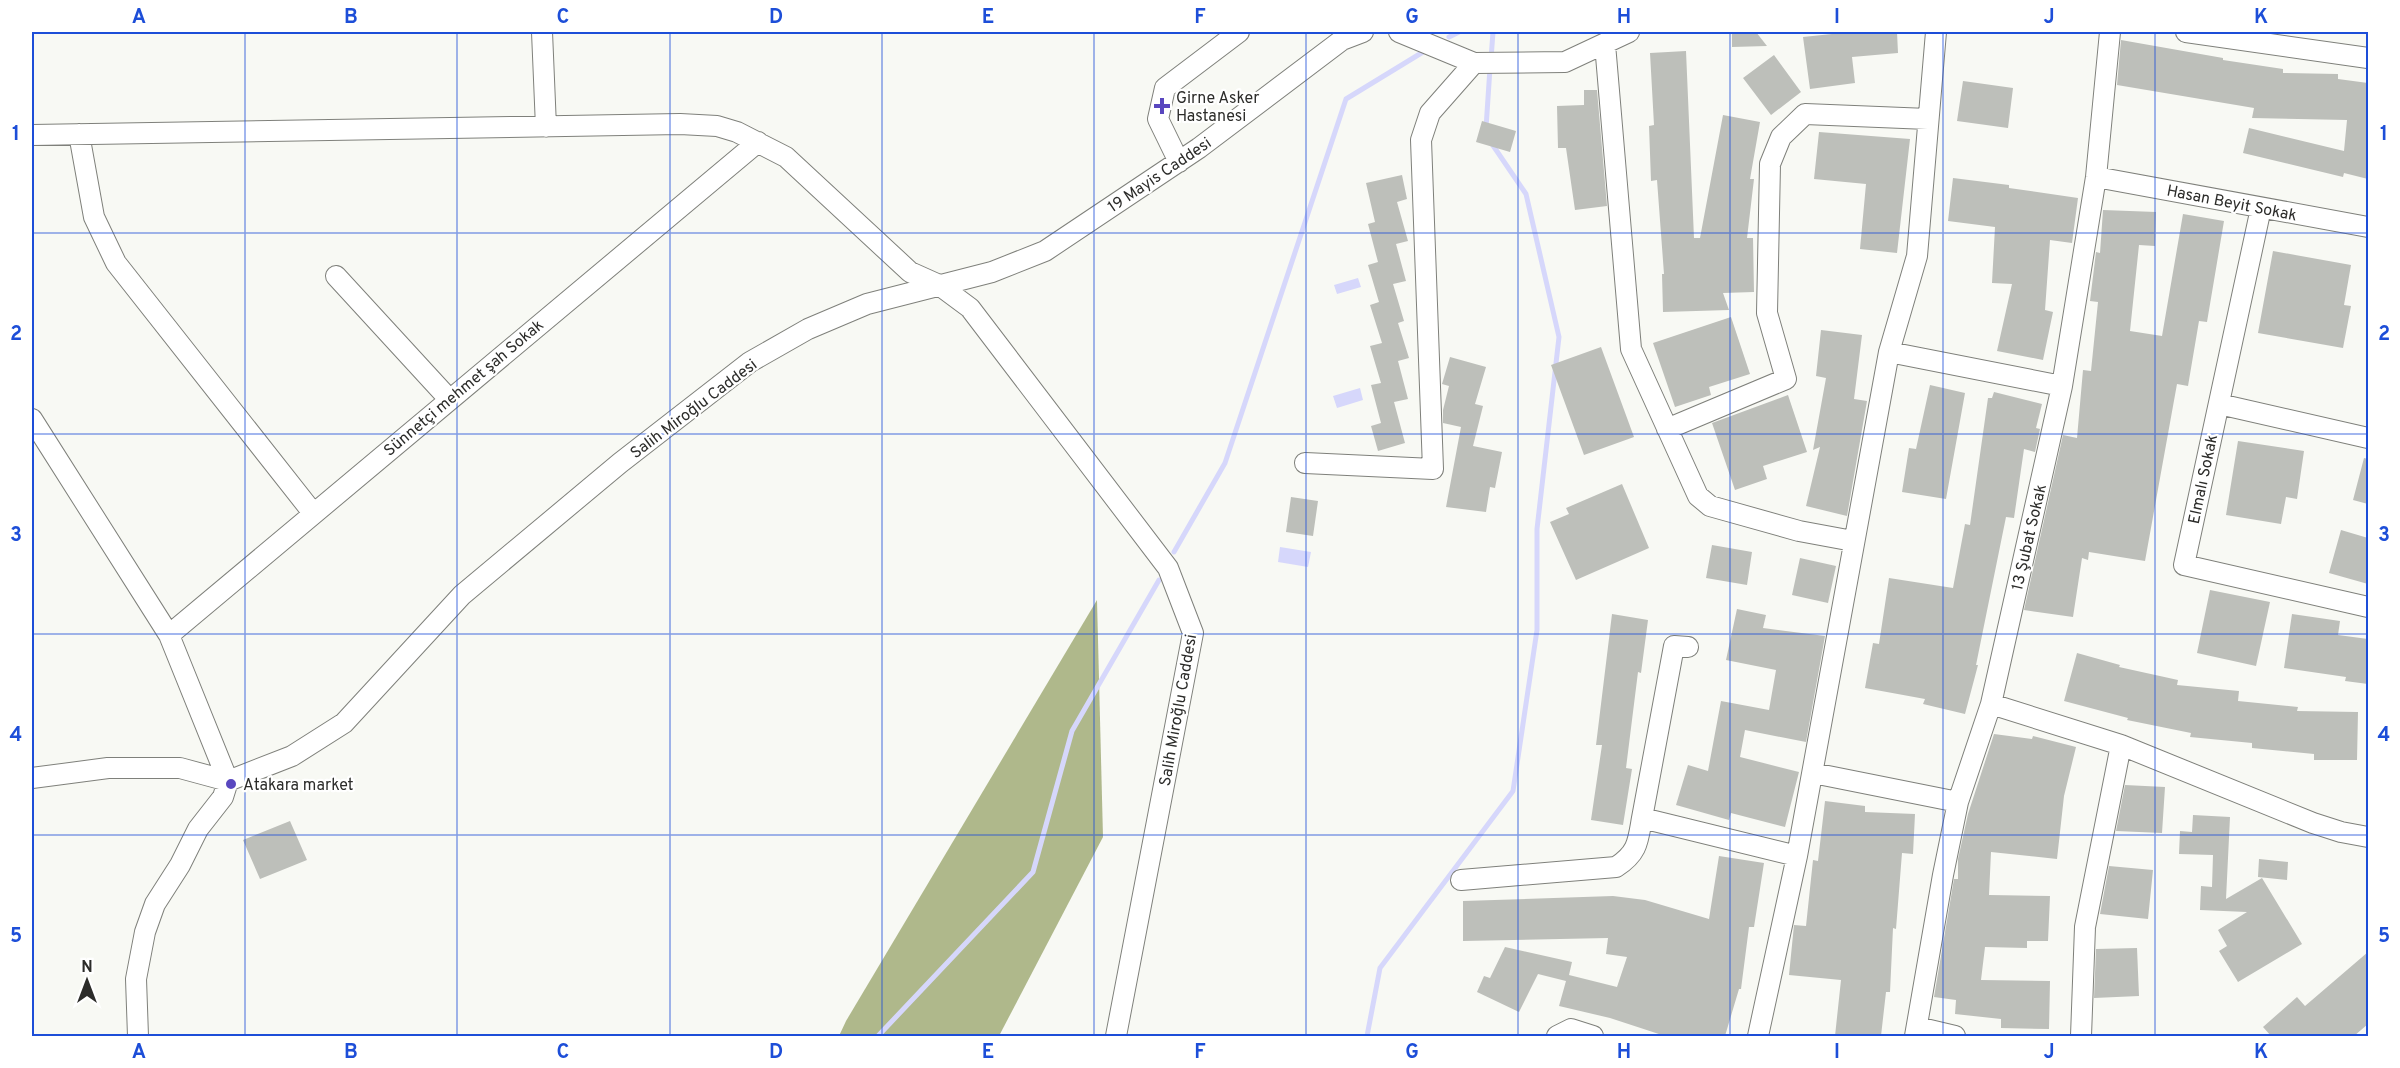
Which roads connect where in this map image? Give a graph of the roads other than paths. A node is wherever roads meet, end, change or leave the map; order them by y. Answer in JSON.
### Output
{"nodes":[{"id":1,"x":542,"y":32,"type":"edge"},
{"id":2,"x":1239,"y":32,"type":"edge"},
{"id":3,"x":1363,"y":32,"type":"edge"},
{"id":4,"x":1399,"y":32,"type":"edge"},
{"id":5,"x":1629,"y":32,"type":"edge"},
{"id":6,"x":1936,"y":32,"type":"edge"},
{"id":7,"x":2110,"y":32,"type":"edge"},
{"id":8,"x":2186,"y":32,"type":"edge"},
{"id":9,"x":1605,"y":44,"type":"junction"},
{"id":10,"x":2368,"y":58,"type":"edge"},
{"id":11,"x":1474,"y":63,"type":"junction"},
{"id":12,"x":1928,"y":119,"type":"junction"},
{"id":13,"x":546,"y":127,"type":"junction"},
{"id":14,"x":79,"y":134,"type":"junction"},
{"id":15,"x":32,"y":135,"type":"edge"},
{"id":16,"x":758,"y":142,"type":"junction"},
{"id":17,"x":1179,"y":162,"type":"junction"},
{"id":18,"x":2096,"y":177,"type":"junction"},
{"id":19,"x":2261,"y":208,"type":"junction"},
{"id":20,"x":2368,"y":227,"type":"edge"},
{"id":21,"x":336,"y":276,"type":"dead end"},
{"id":22,"x":939,"y":285,"type":"junction"},
{"id":23,"x":1889,"y":352,"type":"junction"},
{"id":24,"x":2062,"y":386,"type":"junction"},
{"id":25,"x":448,"y":399,"type":"junction"},
{"id":26,"x":2218,"y":404,"type":"junction"},
{"id":27,"x":32,"y":419,"type":"edge"},
{"id":28,"x":1667,"y":429,"type":"junction"},
{"id":29,"x":2368,"y":438,"type":"edge"},
{"id":30,"x":1305,"y":463,"type":"dead end"},
{"id":31,"x":313,"y":513,"type":"junction"},
{"id":32,"x":1853,"y":541,"type":"junction"},
{"id":33,"x":2368,"y":607,"type":"edge"},
{"id":34,"x":169,"y":635,"type":"junction"},
{"id":35,"x":1688,"y":647,"type":"dead end"},
{"id":36,"x":1991,"y":704,"type":"junction"},
{"id":37,"x":2121,"y":745,"type":"junction"},
{"id":38,"x":1813,"y":773,"type":"junction"},
{"id":39,"x":32,"y":778,"type":"edge"},
{"id":40,"x":228,"y":781,"type":"junction"},
{"id":41,"x":1958,"y":802,"type":"junction"},
{"id":42,"x":1642,"y":818,"type":"junction"},
{"id":43,"x":2368,"y":837,"type":"edge"},
{"id":44,"x":1797,"y":856,"type":"junction"},
{"id":45,"x":1461,"y":880,"type":"dead end"},
{"id":46,"x":1916,"y":1032,"type":"edge"},
{"id":47,"x":138,"y":1036,"type":"edge"},
{"id":48,"x":1116,"y":1036,"type":"edge"},
{"id":49,"x":1557,"y":1036,"type":"edge"},
{"id":50,"x":1593,"y":1036,"type":"edge"},
{"id":51,"x":1758,"y":1036,"type":"edge"},
{"id":52,"x":1955,"y":1036,"type":"edge"},
{"id":53,"x":2081,"y":1036,"type":"edge"}],
"edges":[{"from":1,"to":13,"type":"street"},
{"from":2,"to":17,"type":"street"},
{"from":3,"to":17,"type":"street","name":"19 Mayis Caddesi"},
{"from":4,"to":11,"type":"street"},
{"from":5,"to":9,"type":"street"},
{"from":6,"to":12,"type":"street"},
{"from":7,"to":18,"type":"street","name":"13 Şubat Sokak"},
{"from":8,"to":10,"type":"street"},
{"from":9,"to":11,"type":"street"},
{"from":9,"to":28,"type":"street"},
{"from":11,"to":30,"type":"street"},
{"from":12,"to":23,"type":"street"},
{"from":12,"to":28,"type":"street"},
{"from":13,"to":14,"type":"street"},
{"from":13,"to":16,"type":"street"},
{"from":14,"to":15,"type":"street"},
{"from":14,"to":31,"type":"street"},
{"from":16,"to":22,"type":"street"},
{"from":16,"to":25,"type":"street","name":"Sünnetçi mehmet şah Sokak"},
{"from":17,"to":22,"type":"street","name":"19 Mayis Caddesi"},
{"from":18,"to":19,"type":"street","name":"Hasan Beyit Sokak"},
{"from":18,"to":24,"type":"street","name":"13 Şubat Sokak"},
{"from":19,"to":20,"type":"street","name":"Hasan Beyit Sokak"},
{"from":19,"to":26,"type":"street","name":"Elmalı Sokak"},
{"from":21,"to":25,"type":"street"},
{"from":22,"to":40,"type":"street","name":"Salih Miroğlu Caddesi"},
{"from":22,"to":48,"type":"street","name":"Salih Miroğlu Caddesi"},
{"from":23,"to":24,"type":"street"},
{"from":23,"to":32,"type":"street"},
{"from":24,"to":36,"type":"street","name":"13 Şubat Sokak"},
{"from":25,"to":31,"type":"street","name":"Sünnetçi mehmet şah Sokak"},
{"from":26,"to":29,"type":"street"},
{"from":26,"to":33,"type":"street","name":"Elmalı Sokak"},
{"from":27,"to":34,"type":"street"},
{"from":28,"to":32,"type":"street"},
{"from":31,"to":34,"type":"street","name":"Sünnetçi mehmet şah Sokak"},
{"from":32,"to":38,"type":"street"},
{"from":34,"to":40,"type":"street"},
{"from":35,"to":42,"type":"street"},
{"from":36,"to":37,"type":"street"},
{"from":36,"to":41,"type":"street","name":"13 Şubat Sokak"},
{"from":37,"to":43,"type":"street"},
{"from":37,"to":53,"type":"street"},
{"from":38,"to":41,"type":"street"},
{"from":38,"to":44,"type":"street"},
{"from":39,"to":40,"type":"street"},
{"from":40,"to":47,"type":"street"},
{"from":41,"to":46,"type":"street","name":"13 Şubat Sokak"},
{"from":42,"to":44,"type":"street"},
{"from":42,"to":45,"type":"street"},
{"from":44,"to":51,"type":"street"},
{"from":46,"to":52,"type":"street"},
{"from":49,"to":50,"type":"street"}]}
